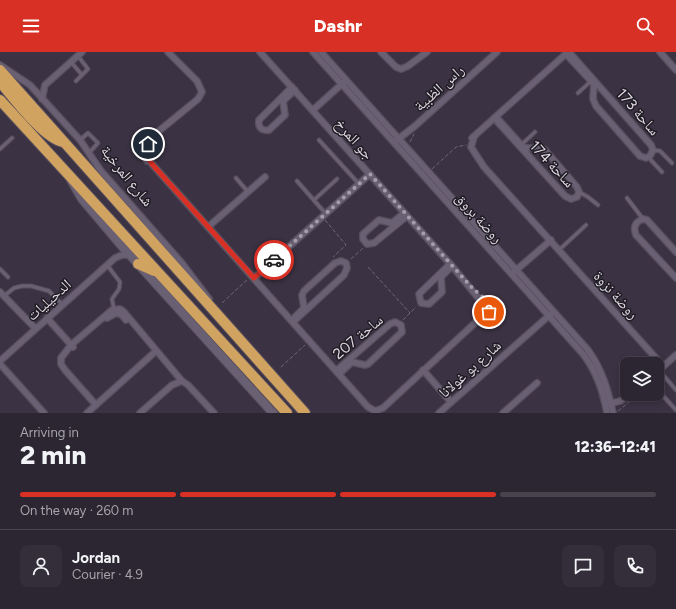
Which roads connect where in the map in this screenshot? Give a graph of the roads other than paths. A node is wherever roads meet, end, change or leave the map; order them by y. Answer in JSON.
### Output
{"nodes":[{"id":1,"x":168,"y":52,"type":"edge"},
{"id":2,"x":260,"y":52,"type":"edge"},
{"id":3,"x":313,"y":52,"type":"edge"},
{"id":4,"x":321,"y":52,"type":"edge"},
{"id":5,"x":381,"y":52,"type":"edge"},
{"id":6,"x":427,"y":52,"type":"edge"},
{"id":7,"x":497,"y":52,"type":"edge"},
{"id":8,"x":660,"y":52,"type":"edge"},
{"id":9,"x":568,"y":53,"type":"edge"},
{"id":10,"x":80,"y":54,"type":"edge"},
{"id":11,"x":71,"y":62,"type":"junction"},
{"id":12,"x":0,"y":64,"type":"edge"},
{"id":13,"x":0,"y":70,"type":"edge"},
{"id":14,"x":676,"y":70,"type":"edge"},
{"id":15,"x":82,"y":75,"type":"junction"},
{"id":16,"x":76,"y":81,"type":"dead end"},
{"id":17,"x":591,"y":81,"type":"junction"},
{"id":18,"x":0,"y":82,"type":"edge"},
{"id":19,"x":344,"y":82,"type":"junction"},
{"id":20,"x":30,"y":85,"type":"junction"},
{"id":21,"x":46,"y":85,"type":"junction"},
{"id":22,"x":293,"y":89,"type":"junction"},
{"id":23,"x":604,"y":92,"type":"junction"},
{"id":24,"x":578,"y":93,"type":"dead end"},
{"id":25,"x":593,"y":96,"type":"junction"},
{"id":26,"x":42,"y":99,"type":"junction"},
{"id":27,"x":0,"y":100,"type":"edge"},
{"id":28,"x":274,"y":105,"type":"junction"},
{"id":29,"x":283,"y":106,"type":"junction"},
{"id":30,"x":313,"y":110,"type":"junction"},
{"id":31,"x":495,"y":118,"type":"junction"},
{"id":32,"x":535,"y":132,"type":"dead end"},
{"id":33,"x":474,"y":137,"type":"junction"},
{"id":34,"x":12,"y":138,"type":"dead end"},
{"id":35,"x":80,"y":140,"type":"junction"},
{"id":36,"x":320,"y":140,"type":"dead end"},
{"id":37,"x":65,"y":142,"type":"junction"},
{"id":38,"x":398,"y":142,"type":"junction"},
{"id":39,"x":521,"y":145,"type":"junction"},
{"id":40,"x":533,"y":148,"type":"junction"},
{"id":41,"x":0,"y":149,"type":"edge"},
{"id":42,"x":653,"y":150,"type":"junction"},
{"id":43,"x":89,"y":153,"type":"junction"},
{"id":44,"x":648,"y":157,"type":"junction"},
{"id":45,"x":531,"y":159,"type":"junction"},
{"id":46,"x":672,"y":163,"type":"dead end"},
{"id":47,"x":484,"y":167,"type":"junction"},
{"id":48,"x":662,"y":172,"type":"dead end"},
{"id":49,"x":69,"y":174,"type":"junction"},
{"id":50,"x":370,"y":174,"type":"junction"},
{"id":51,"x":265,"y":177,"type":"dead end"},
{"id":52,"x":236,"y":178,"type":"dead end"},
{"id":53,"x":337,"y":179,"type":"dead end"},
{"id":54,"x":297,"y":181,"type":"dead end"},
{"id":55,"x":359,"y":184,"type":"junction"},
{"id":56,"x":248,"y":192,"type":"junction"},
{"id":57,"x":579,"y":192,"type":"junction"},
{"id":58,"x":627,"y":198,"type":"dead end"},
{"id":59,"x":314,"y":200,"type":"junction"},
{"id":60,"x":598,"y":205,"type":"dead end"},
{"id":61,"x":324,"y":215,"type":"junction"},
{"id":62,"x":406,"y":215,"type":"junction"},
{"id":63,"x":643,"y":219,"type":"junction"},
{"id":64,"x":386,"y":222,"type":"junction"},
{"id":65,"x":586,"y":225,"type":"dead end"},
{"id":66,"x":208,"y":227,"type":"junction"},
{"id":67,"x":388,"y":232,"type":"junction"},
{"id":68,"x":551,"y":240,"type":"junction"},
{"id":69,"x":120,"y":244,"type":"junction"},
{"id":70,"x":559,"y":250,"type":"junction"},
{"id":71,"x":676,"y":252,"type":"edge"},
{"id":72,"x":130,"y":255,"type":"junction"},
{"id":73,"x":115,"y":258,"type":"junction"},
{"id":74,"x":138,"y":264,"type":"junction"},
{"id":75,"x":107,"y":265,"type":"junction"},
{"id":76,"x":451,"y":265,"type":"junction"},
{"id":77,"x":0,"y":268,"type":"edge"},
{"id":78,"x":158,"y":272,"type":"junction"},
{"id":79,"x":514,"y":272,"type":"junction"},
{"id":80,"x":8,"y":276,"type":"dead end"},
{"id":81,"x":253,"y":277,"type":"junction"},
{"id":82,"x":676,"y":278,"type":"edge"},
{"id":83,"x":432,"y":281,"type":"junction"},
{"id":84,"x":442,"y":283,"type":"junction"},
{"id":85,"x":2,"y":294,"type":"edge"},
{"id":86,"x":303,"y":301,"type":"junction"},
{"id":87,"x":314,"y":303,"type":"junction"},
{"id":88,"x":62,"y":304,"type":"junction"},
{"id":89,"x":114,"y":309,"type":"junction"},
{"id":90,"x":551,"y":313,"type":"junction"},
{"id":91,"x":218,"y":317,"type":"junction"},
{"id":92,"x":47,"y":318,"type":"junction"},
{"id":93,"x":292,"y":321,"type":"junction"},
{"id":94,"x":36,"y":328,"type":"junction"},
{"id":95,"x":146,"y":338,"type":"junction"},
{"id":96,"x":72,"y":346,"type":"junction"},
{"id":97,"x":156,"y":350,"type":"junction"},
{"id":98,"x":357,"y":353,"type":"junction"},
{"id":99,"x":676,"y":355,"type":"edge"},
{"id":100,"x":649,"y":357,"type":"edge"},
{"id":101,"x":0,"y":361,"type":"edge"},
{"id":102,"x":358,"y":363,"type":"junction"},
{"id":103,"x":0,"y":364,"type":"edge"},
{"id":104,"x":664,"y":366,"type":"edge"},
{"id":105,"x":423,"y":370,"type":"junction"},
{"id":106,"x":338,"y":372,"type":"junction"},
{"id":107,"x":664,"y":375,"type":"edge"},
{"id":108,"x":182,"y":381,"type":"junction"},
{"id":109,"x":537,"y":383,"type":"dead end"},
{"id":110,"x":676,"y":390,"type":"edge"},
{"id":111,"x":664,"y":397,"type":"edge"},
{"id":112,"x":620,"y":401,"type":"edge"},
{"id":113,"x":451,"y":402,"type":"junction"},
{"id":114,"x":97,"y":404,"type":"junction"},
{"id":115,"x":608,"y":404,"type":"junction"},
{"id":116,"x":676,"y":410,"type":"edge"},
{"id":117,"x":44,"y":413,"type":"edge"},
{"id":118,"x":87,"y":413,"type":"edge"},
{"id":119,"x":140,"y":413,"type":"edge"},
{"id":120,"x":144,"y":413,"type":"edge"},
{"id":121,"x":210,"y":413,"type":"edge"},
{"id":122,"x":214,"y":413,"type":"edge"},
{"id":123,"x":273,"y":413,"type":"edge"},
{"id":124,"x":287,"y":413,"type":"edge"},
{"id":125,"x":305,"y":413,"type":"edge"},
{"id":126,"x":439,"y":413,"type":"edge"},
{"id":127,"x":503,"y":413,"type":"edge"},
{"id":128,"x":607,"y":413,"type":"edge"},
{"id":129,"x":612,"y":413,"type":"edge"}],
"edges":[{"from":1,"to":66,"type":"street","name":"جو المرخ"},
{"from":2,"to":22,"type":"street","name":"جو المرخ"},
{"from":3,"to":19,"type":"street","name":"روضة بروق"},
{"from":4,"to":19,"type":"street","name":"روضة بروق"},
{"from":5,"to":6,"type":"street"},
{"from":7,"to":38,"type":"street","name":"راس الظبية"},
{"from":8,"to":14,"type":"street"},
{"from":9,"to":17,"type":"street"},
{"from":9,"to":23,"type":"street","name":"ساحة 173"},
{"from":9,"to":31,"type":"street"},
{"from":10,"to":11,"type":"street"},
{"from":10,"to":15,"type":"lane"},
{"from":11,"to":15,"type":"lane"},
{"from":11,"to":21,"type":"street"},
{"from":12,"to":20,"type":"street","name":"شارع المرخية"},
{"from":13,"to":37,"type":"highway","name":"شارع المرخية"},
{"from":15,"to":16,"type":"lane"},
{"from":17,"to":24,"type":"lane"},
{"from":17,"to":25,"type":"street","name":"ساحة 173"},
{"from":18,"to":37,"type":"highway"},
{"from":19,"to":30,"type":"street"},
{"from":19,"to":38,"type":"street","name":"روضة بروق"},
{"from":20,"to":21,"type":"street"},
{"from":20,"to":26,"type":"street","name":"شارع المرخية"},
{"from":21,"to":26,"type":"street"},
{"from":22,"to":28,"type":"street"},
{"from":22,"to":29,"type":"street"},
{"from":22,"to":30,"type":"street","name":"جو المرخ"},
{"from":23,"to":25,"type":"street"},
{"from":23,"to":42,"type":"street","name":"ساحة 173"},
{"from":25,"to":44,"type":"street","name":"ساحة 173"},
{"from":26,"to":35,"type":"street","name":"شارع المرخية"},
{"from":27,"to":49,"type":"highway"},
{"from":28,"to":29,"type":"street"},
{"from":28,"to":29,"type":"street"},
{"from":30,"to":50,"type":"street","name":"جو المرخ"},
{"from":31,"to":33,"type":"street"},
{"from":31,"to":39,"type":"street","name":"ساحة 174"},
{"from":31,"to":45,"type":"street","name":"ساحة 174"},
{"from":32,"to":39,"type":"lane"},
{"from":33,"to":47,"type":"street","name":"روضة نزوة"},
{"from":33,"to":47,"type":"street","name":"روضة نزوة"},
{"from":34,"to":41,"type":"lane"},
{"from":35,"to":43,"type":"street","name":"شارع المرخية"},
{"from":35,"to":43,"type":"lane"},
{"from":36,"to":55,"type":"lane"},
{"from":37,"to":91,"type":"highway","name":"شارع المرخية"},
{"from":38,"to":79,"type":"street","name":"روضة بروق"},
{"from":39,"to":40,"type":"street","name":"ساحة 174"},
{"from":40,"to":45,"type":"street"},
{"from":40,"to":57,"type":"street","name":"ساحة 174"},
{"from":42,"to":44,"type":"street","name":"ساحة 173"},
{"from":42,"to":46,"type":"lane"},
{"from":43,"to":91,"type":"street","name":"شارع المرخية"},
{"from":44,"to":48,"type":"lane"},
{"from":45,"to":57,"type":"street","name":"ساحة 174"},
{"from":47,"to":68,"type":"street","name":"روضة نزوة"},
{"from":49,"to":69,"type":"main road"},
{"from":49,"to":78,"type":"highway"},
{"from":50,"to":55,"type":"street"},
{"from":50,"to":62,"type":"street","name":"جو المرخ"},
{"from":51,"to":56,"type":"street"},
{"from":52,"to":56,"type":"lane"},
{"from":53,"to":59,"type":"lane"},
{"from":54,"to":59,"type":"lane"},
{"from":55,"to":61,"type":"street"},
{"from":56,"to":66,"type":"street"},
{"from":57,"to":60,"type":"lane"},
{"from":58,"to":63,"type":"lane"},
{"from":59,"to":61,"type":"lane"},
{"from":61,"to":81,"type":"street"},
{"from":62,"to":64,"type":"street"},
{"from":62,"to":67,"type":"street"},
{"from":62,"to":76,"type":"street","name":"جو المرخ"},
{"from":63,"to":71,"type":"street"},
{"from":63,"to":82,"type":"street"},
{"from":64,"to":67,"type":"street"},
{"from":64,"to":67,"type":"street"},
{"from":65,"to":70,"type":"lane"},
{"from":66,"to":81,"type":"street","name":"جو المرخ"},
{"from":68,"to":70,"type":"street","name":"روضة نزوة"},
{"from":68,"to":79,"type":"street"},
{"from":69,"to":72,"type":"main road"},
{"from":69,"to":73,"type":"street","name":"الدحيليات"},
{"from":70,"to":100,"type":"street","name":"روضة نزوة"},
{"from":72,"to":73,"type":"street","name":"الدحيليات"},
{"from":72,"to":74,"type":"main road"},
{"from":73,"to":75,"type":"street","name":"الدحيليات"},
{"from":74,"to":78,"type":"highway"},
{"from":74,"to":123,"type":"main road"},
{"from":75,"to":88,"type":"street","name":"الدحيليات"},
{"from":75,"to":89,"type":"lane"},
{"from":76,"to":83,"type":"street"},
{"from":76,"to":84,"type":"street"},
{"from":76,"to":105,"type":"street","name":"جو المرخ"},
{"from":77,"to":80,"type":"lane"},
{"from":78,"to":124,"type":"highway"},
{"from":79,"to":90,"type":"street","name":"روضة بروق"},
{"from":81,"to":93,"type":"street","name":"جو المرخ"},
{"from":83,"to":84,"type":"street"},
{"from":83,"to":84,"type":"street"},
{"from":85,"to":88,"type":"lane"},
{"from":85,"to":94,"type":"street"},
{"from":86,"to":87,"type":"street"},
{"from":86,"to":87,"type":"street"},
{"from":86,"to":93,"type":"street"},
{"from":87,"to":93,"type":"street"},
{"from":88,"to":92,"type":"street","name":"الدحيليات"},
{"from":89,"to":95,"type":"street"},
{"from":89,"to":96,"type":"street"},
{"from":90,"to":113,"type":"street","name":"شارع بو غولانا"},
{"from":90,"to":115,"type":"street","name":"روضة بروق"},
{"from":91,"to":125,"type":"highway","name":"شارع المرخية"},
{"from":92,"to":94,"type":"street","name":"الدحيليات"},
{"from":92,"to":96,"type":"street"},
{"from":93,"to":106,"type":"street","name":"جو المرخ"},
{"from":94,"to":101,"type":"street","name":"الدحيليات"},
{"from":95,"to":96,"type":"street"},
{"from":95,"to":97,"type":"street"},
{"from":96,"to":114,"type":"street"},
{"from":97,"to":108,"type":"street"},
{"from":97,"to":114,"type":"street"},
{"from":98,"to":102,"type":"street"},
{"from":98,"to":102,"type":"street","name":"ساحة 207"},
{"from":98,"to":106,"type":"street","name":"ساحة 207"},
{"from":99,"to":104,"type":"street"},
{"from":102,"to":106,"type":"street","name":"ساحة 207"},
{"from":103,"to":117,"type":"street"},
{"from":105,"to":106,"type":"street","name":"جو المرخ"},
{"from":105,"to":113,"type":"street"},
{"from":107,"to":110,"type":"lane"},
{"from":108,"to":119,"type":"street"},
{"from":108,"to":122,"type":"street"},
{"from":109,"to":127,"type":"street"},
{"from":111,"to":116,"type":"lane"},
{"from":112,"to":115,"type":"street"},
{"from":113,"to":126,"type":"street","name":"شارع بو غولانا"},
{"from":114,"to":118,"type":"street"},
{"from":115,"to":128,"type":"street","name":"روضة بروق"},
{"from":115,"to":129,"type":"street","name":"روضة بروق"},
{"from":120,"to":121,"type":"street"}]}
